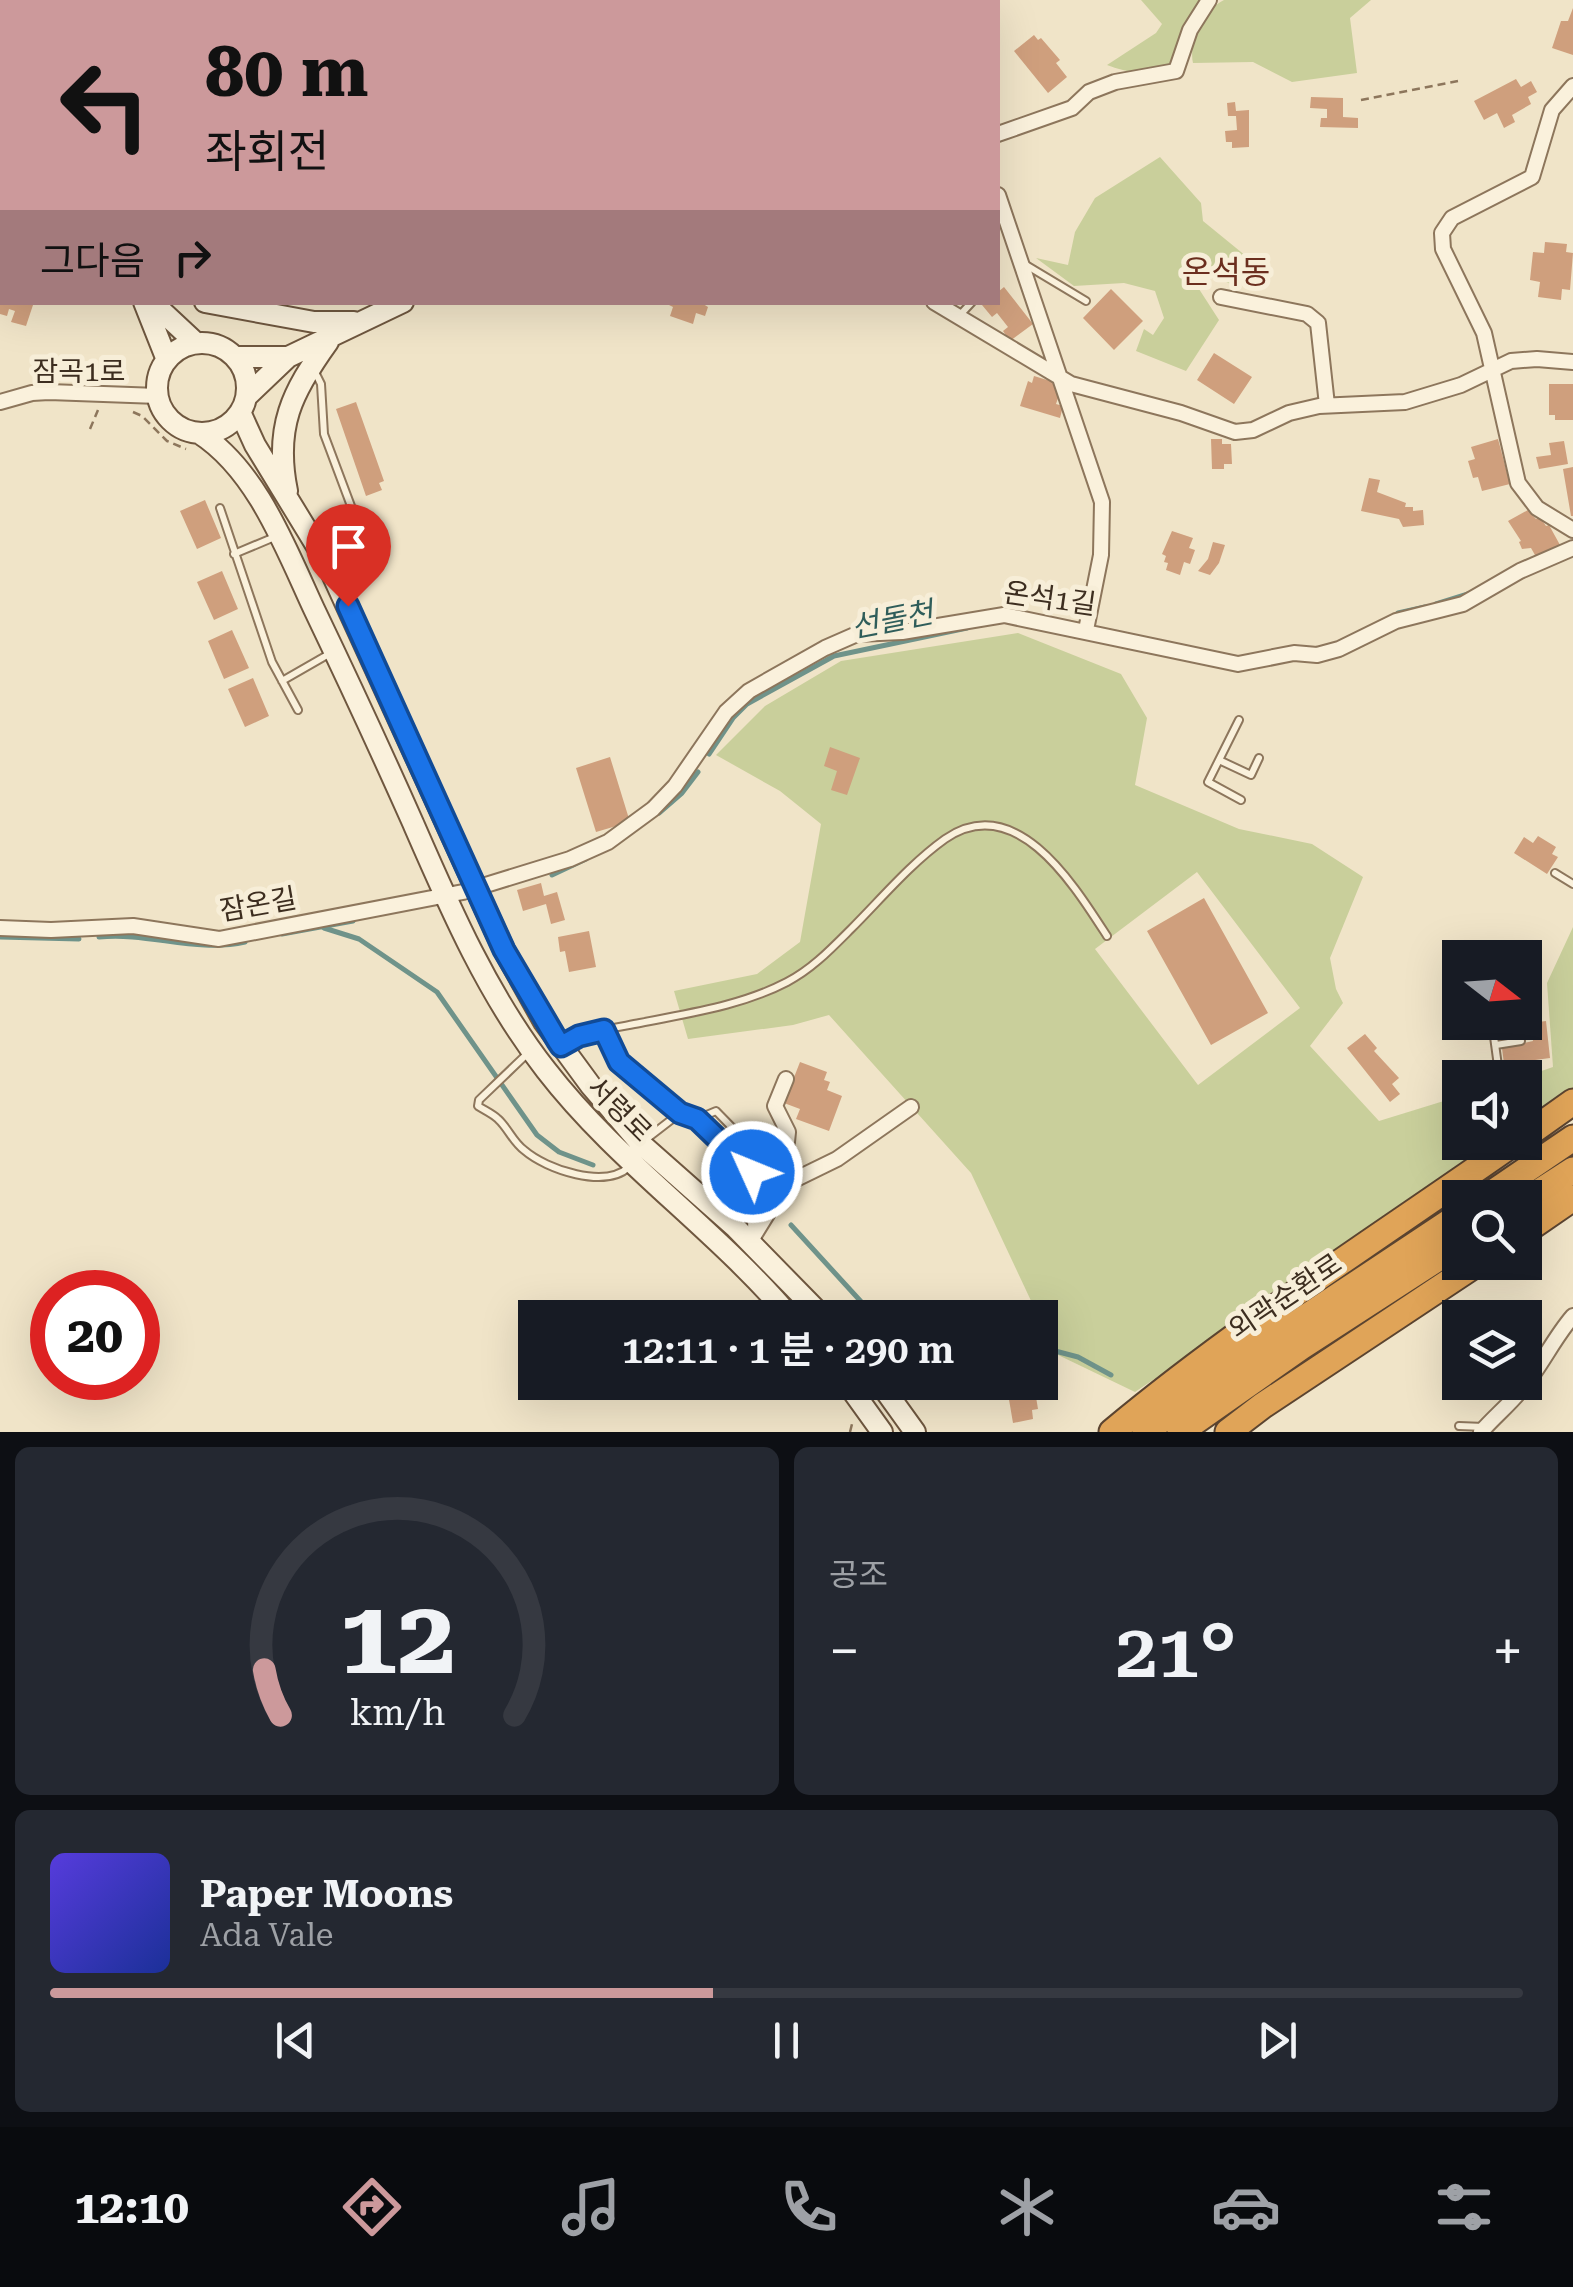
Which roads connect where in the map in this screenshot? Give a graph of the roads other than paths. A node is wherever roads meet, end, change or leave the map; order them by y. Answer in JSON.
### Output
{"nodes":[{"id":1,"x":1210,"y":0,"type":"edge"},
{"id":2,"x":1573,"y":86,"type":"edge"},
{"id":3,"x":1000,"y":133,"type":"edge"},
{"id":4,"x":1000,"y":201,"type":"edge"},
{"id":5,"x":1020,"y":262,"type":"junction"},
{"id":6,"x":1221,"y":297,"type":"dead end"},
{"id":7,"x":1086,"y":300,"type":"dead end"},
{"id":8,"x":149,"y":305,"type":"edge"},
{"id":9,"x":152,"y":305,"type":"edge"},
{"id":10,"x":397,"y":305,"type":"edge"},
{"id":11,"x":939,"y":305,"type":"edge"},
{"id":12,"x":969,"y":305,"type":"edge"},
{"id":13,"x":248,"y":306,"type":"edge"},
{"id":14,"x":958,"y":317,"type":"junction"},
{"id":15,"x":370,"y":319,"type":"junction"},
{"id":16,"x":329,"y":340,"type":"junction"},
{"id":17,"x":196,"y":343,"type":"junction"},
{"id":18,"x":235,"y":357,"type":"junction"},
{"id":19,"x":288,"y":357,"type":"junction"},
{"id":20,"x":167,"y":360,"type":"junction"},
{"id":21,"x":1573,"y":362,"type":"edge"},
{"id":22,"x":311,"y":365,"type":"junction"},
{"id":23,"x":1490,"y":368,"type":"junction"},
{"id":24,"x":1060,"y":378,"type":"junction"},
{"id":25,"x":158,"y":396,"type":"junction"},
{"id":26,"x":0,"y":402,"type":"edge"},
{"id":27,"x":244,"y":404,"type":"junction"},
{"id":28,"x":1327,"y":405,"type":"junction"},
{"id":29,"x":192,"y":441,"type":"junction"},
{"id":30,"x":290,"y":502,"type":"junction"},
{"id":31,"x":220,"y":508,"type":"dead end"},
{"id":32,"x":1573,"y":530,"type":"edge"},
{"id":33,"x":278,"y":536,"type":"junction"},
{"id":34,"x":1573,"y":548,"type":"edge"},
{"id":35,"x":234,"y":554,"type":"junction"},
{"id":36,"x":336,"y":582,"type":"junction"},
{"id":37,"x":1086,"y":630,"type":"junction"},
{"id":38,"x":334,"y":651,"type":"junction"},
{"id":39,"x":282,"y":681,"type":"junction"},
{"id":40,"x":298,"y":710,"type":"dead end"},
{"id":41,"x":1239,"y":720,"type":"dead end"},
{"id":42,"x":1259,"y":758,"type":"dead end"},
{"id":43,"x":1219,"y":760,"type":"junction"},
{"id":44,"x":430,"y":783,"type":"junction"},
{"id":45,"x":402,"y":798,"type":"junction"},
{"id":46,"x":1241,"y":800,"type":"dead end"},
{"id":47,"x":1555,"y":874,"type":"dead end"},
{"id":48,"x":1573,"y":884,"type":"edge"},
{"id":49,"x":462,"y":892,"type":"junction"},
{"id":50,"x":0,"y":928,"type":"edge"},
{"id":51,"x":1106,"y":936,"type":"dead end"},
{"id":52,"x":508,"y":956,"type":"junction"},
{"id":53,"x":483,"y":970,"type":"junction"},
{"id":54,"x":604,"y":1030,"type":"junction"},
{"id":55,"x":1495,"y":1040,"type":"edge"},
{"id":56,"x":1521,"y":1041,"type":"dead end"},
{"id":57,"x":561,"y":1046,"type":"junction"},
{"id":58,"x":1496,"y":1046,"type":"junction"},
{"id":59,"x":524,"y":1057,"type":"junction"},
{"id":60,"x":1497,"y":1060,"type":"edge"},
{"id":61,"x":786,"y":1079,"type":"dead end"},
{"id":62,"x":1573,"y":1102,"type":"edge"},
{"id":63,"x":911,"y":1107,"type":"dead end"},
{"id":64,"x":680,"y":1113,"type":"junction"},
{"id":65,"x":697,"y":1119,"type":"junction"},
{"id":66,"x":1542,"y":1124,"type":"edge"},
{"id":67,"x":1573,"y":1138,"type":"edge"},
{"id":68,"x":637,"y":1153,"type":"junction"},
{"id":69,"x":1489,"y":1160,"type":"edge"},
{"id":70,"x":1573,"y":1170,"type":"edge"},
{"id":71,"x":752,"y":1172,"type":"junction"},
{"id":72,"x":1511,"y":1180,"type":"edge"},
{"id":73,"x":792,"y":1181,"type":"junction"},
{"id":74,"x":1542,"y":1191,"type":"edge"},
{"id":75,"x":1573,"y":1198,"type":"edge"},
{"id":76,"x":1542,"y":1219,"type":"edge"},
{"id":77,"x":1442,"y":1227,"type":"edge"},
{"id":78,"x":750,"y":1242,"type":"junction"},
{"id":79,"x":1442,"y":1255,"type":"edge"},
{"id":80,"x":1452,"y":1280,"type":"edge"},
{"id":81,"x":775,"y":1300,"type":"edge"},
{"id":82,"x":806,"y":1300,"type":"edge"},
{"id":83,"x":1573,"y":1316,"type":"edge"},
{"id":84,"x":1211,"y":1396,"type":"junction"},
{"id":85,"x":859,"y":1400,"type":"edge"},
{"id":86,"x":892,"y":1400,"type":"edge"},
{"id":87,"x":1459,"y":1426,"type":"dead end"},
{"id":88,"x":1483,"y":1429,"type":"edge"},
{"id":89,"x":882,"y":1432,"type":"edge"},
{"id":90,"x":915,"y":1432,"type":"edge"},
{"id":91,"x":1112,"y":1432,"type":"edge"},
{"id":92,"x":1146,"y":1432,"type":"edge"},
{"id":93,"x":1180,"y":1432,"type":"edge"},
{"id":94,"x":1228,"y":1432,"type":"edge"}],
"edges":[{"from":1,"to":3,"type":"street"},
{"from":2,"to":23,"type":"street"},
{"from":4,"to":5,"type":"street"},
{"from":5,"to":7,"type":"lane"},
{"from":5,"to":24,"type":"street"},
{"from":6,"to":28,"type":"street"},
{"from":8,"to":20,"type":"street"},
{"from":9,"to":17,"type":"street"},
{"from":10,"to":15,"type":"street"},
{"from":11,"to":14,"type":"street"},
{"from":12,"to":14,"type":"lane"},
{"from":13,"to":15,"type":"street"},
{"from":14,"to":24,"type":"street"},
{"from":15,"to":16,"type":"street"},
{"from":16,"to":19,"type":"street"},
{"from":16,"to":22,"type":"street"},
{"from":17,"to":18,"type":"street"},
{"from":17,"to":20,"type":"street"},
{"from":18,"to":19,"type":"street"},
{"from":18,"to":27,"type":"street","name":"서령로"},
{"from":19,"to":27,"type":"street"},
{"from":20,"to":25,"type":"street"},
{"from":21,"to":23,"type":"street"},
{"from":22,"to":30,"type":"street"},
{"from":22,"to":36,"type":"lane"},
{"from":23,"to":28,"type":"street"},
{"from":23,"to":32,"type":"street"},
{"from":24,"to":28,"type":"street"},
{"from":24,"to":37,"type":"street"},
{"from":25,"to":26,"type":"street","name":"잠곡1로"},
{"from":25,"to":29,"type":"street","name":"서령로"},
{"from":27,"to":29,"type":"street"},
{"from":27,"to":30,"type":"street","name":"서령로"},
{"from":29,"to":33,"type":"street","name":"서령로"},
{"from":30,"to":36,"type":"street","name":"서령로"},
{"from":31,"to":35,"type":"lane"},
{"from":33,"to":35,"type":"lane"},
{"from":33,"to":38,"type":"street","name":"서령로"},
{"from":34,"to":37,"type":"street","name":"온석1길"},
{"from":35,"to":39,"type":"lane"},
{"from":36,"to":44,"type":"street","name":"서령로"},
{"from":37,"to":49,"type":"street","name":"온석1길"},
{"from":38,"to":39,"type":"lane"},
{"from":38,"to":45,"type":"street","name":"서령로"},
{"from":39,"to":40,"type":"lane"},
{"from":41,"to":43,"type":"lane"},
{"from":42,"to":43,"type":"lane"},
{"from":43,"to":46,"type":"lane"},
{"from":44,"to":45,"type":"street"},
{"from":44,"to":49,"type":"street","name":"서령로"},
{"from":45,"to":49,"type":"street","name":"서령로"},
{"from":47,"to":48,"type":"lane"},
{"from":49,"to":50,"type":"street","name":"잠온길"},
{"from":49,"to":52,"type":"street","name":"서령로"},
{"from":49,"to":53,"type":"street","name":"서령로"},
{"from":51,"to":54,"type":"lane"},
{"from":52,"to":53,"type":"street"},
{"from":52,"to":57,"type":"street","name":"서령로"},
{"from":53,"to":59,"type":"street","name":"서령로"},
{"from":54,"to":57,"type":"lane"},
{"from":54,"to":64,"type":"lane"},
{"from":55,"to":58,"type":"lane"},
{"from":56,"to":58,"type":"lane"},
{"from":57,"to":68,"type":"street","name":"서령로"},
{"from":58,"to":60,"type":"lane"},
{"from":59,"to":68,"type":"street","name":"서령로"},
{"from":59,"to":68,"type":"lane"},
{"from":61,"to":73,"type":"street"},
{"from":62,"to":66,"type":"highway"},
{"from":63,"to":73,"type":"street"},
{"from":64,"to":65,"type":"lane"},
{"from":64,"to":68,"type":"lane"},
{"from":65,"to":71,"type":"lane"},
{"from":65,"to":71,"type":"lane"},
{"from":67,"to":72,"type":"highway"},
{"from":68,"to":78,"type":"street","name":"서령로"},
{"from":68,"to":81,"type":"street","name":"서령로"},
{"from":69,"to":91,"type":"highway"},
{"from":70,"to":74,"type":"highway"},
{"from":71,"to":78,"type":"lane"},
{"from":73,"to":78,"type":"street"},
{"from":75,"to":76,"type":"highway"},
{"from":77,"to":84,"type":"highway","name":"외곽순환로"},
{"from":78,"to":82,"type":"street","name":"서령로"},
{"from":79,"to":84,"type":"highway","name":"외곽순환로"},
{"from":80,"to":94,"type":"highway"},
{"from":83,"to":88,"type":"street"},
{"from":84,"to":92,"type":"highway","name":"외곽순환로"},
{"from":84,"to":93,"type":"highway","name":"외곽순환로"},
{"from":85,"to":89,"type":"street"},
{"from":86,"to":90,"type":"street"},
{"from":87,"to":88,"type":"lane"}]}
